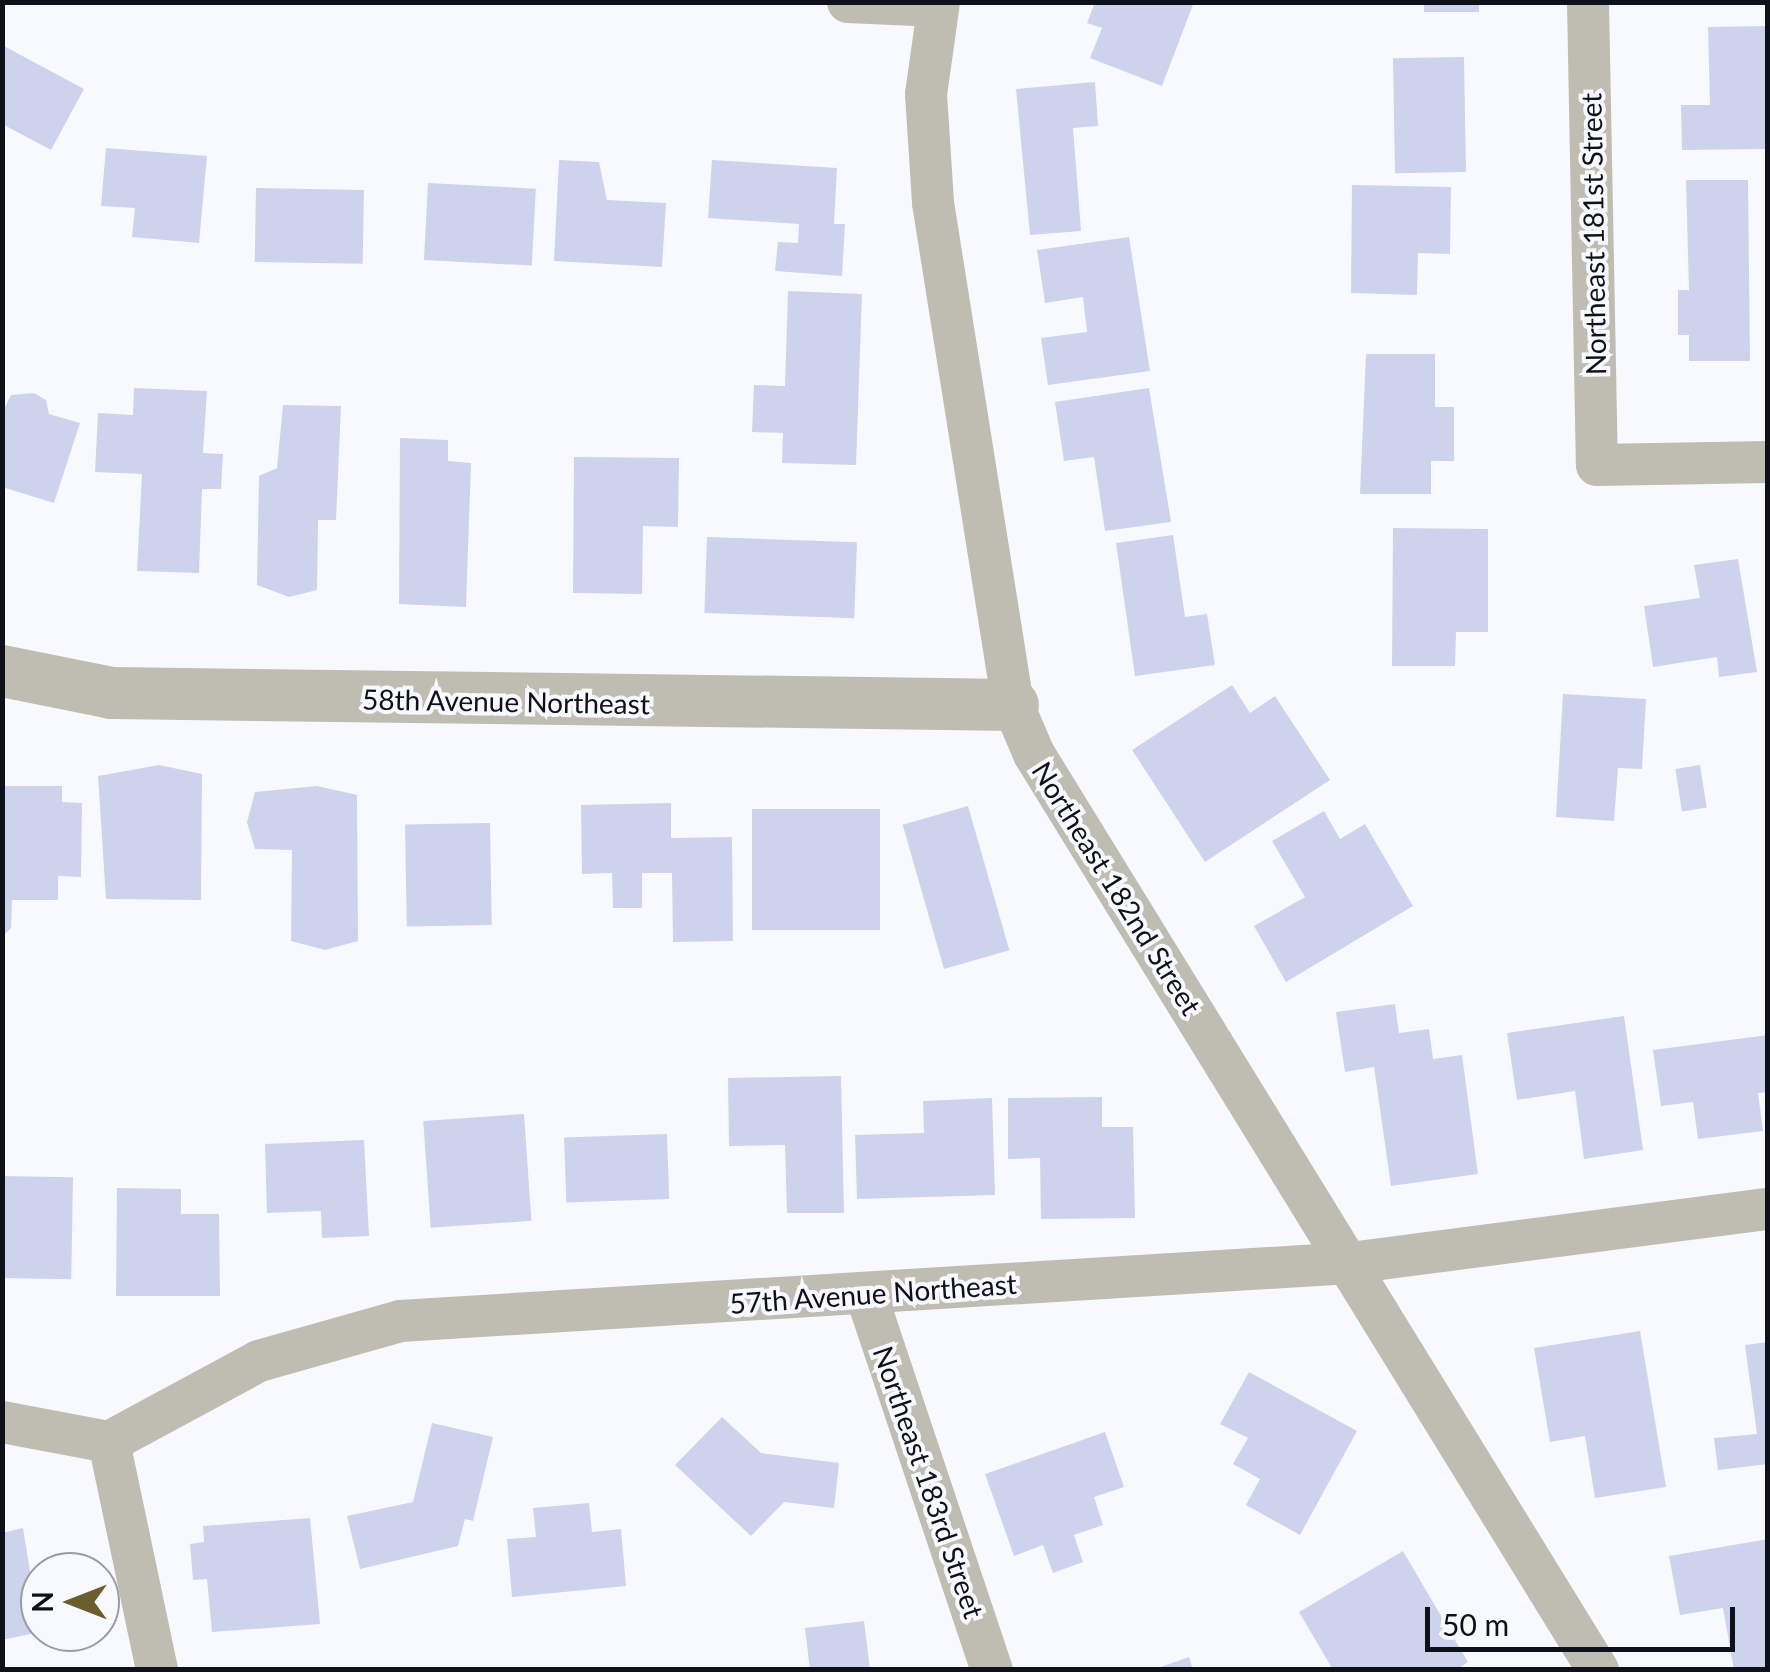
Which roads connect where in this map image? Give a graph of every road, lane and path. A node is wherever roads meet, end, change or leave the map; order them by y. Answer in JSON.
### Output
{"nodes":[{"id":1,"x":848,"y":2,"type":"edge"},
{"id":2,"x":1588,"y":2,"type":"edge"},
{"id":3,"x":938,"y":4,"type":"edge"},
{"id":4,"x":1768,"y":462,"type":"edge"},
{"id":5,"x":2,"y":671,"type":"edge"},
{"id":6,"x":1013,"y":705,"type":"junction"},
{"id":7,"x":1768,"y":1209,"type":"edge"},
{"id":8,"x":1350,"y":1262,"type":"junction"},
{"id":9,"x":866,"y":1294,"type":"junction"},
{"id":10,"x":2,"y":1422,"type":"edge"},
{"id":11,"x":108,"y":1442,"type":"junction"},
{"id":12,"x":157,"y":1670,"type":"edge"},
{"id":13,"x":992,"y":1670,"type":"edge"},
{"id":14,"x":1598,"y":1670,"type":"edge"}],
"edges":[{"from":1,"to":3,"type":"street"},
{"from":2,"to":4,"type":"street","name":"Northeast 181st Street"},
{"from":3,"to":6,"type":"street","name":"Northeast 182nd Street"},
{"from":5,"to":6,"type":"street","name":"58th Avenue Northeast"},
{"from":6,"to":8,"type":"street","name":"Northeast 182nd Street"},
{"from":7,"to":8,"type":"street","name":"57th Avenue Northeast"},
{"from":8,"to":9,"type":"street","name":"57th Avenue Northeast"},
{"from":8,"to":14,"type":"street","name":"Northeast 182nd Street"},
{"from":9,"to":11,"type":"street","name":"57th Avenue Northeast"},
{"from":9,"to":13,"type":"street","name":"Northeast 183rd Street"},
{"from":10,"to":11,"type":"street"},
{"from":11,"to":12,"type":"street"}]}
